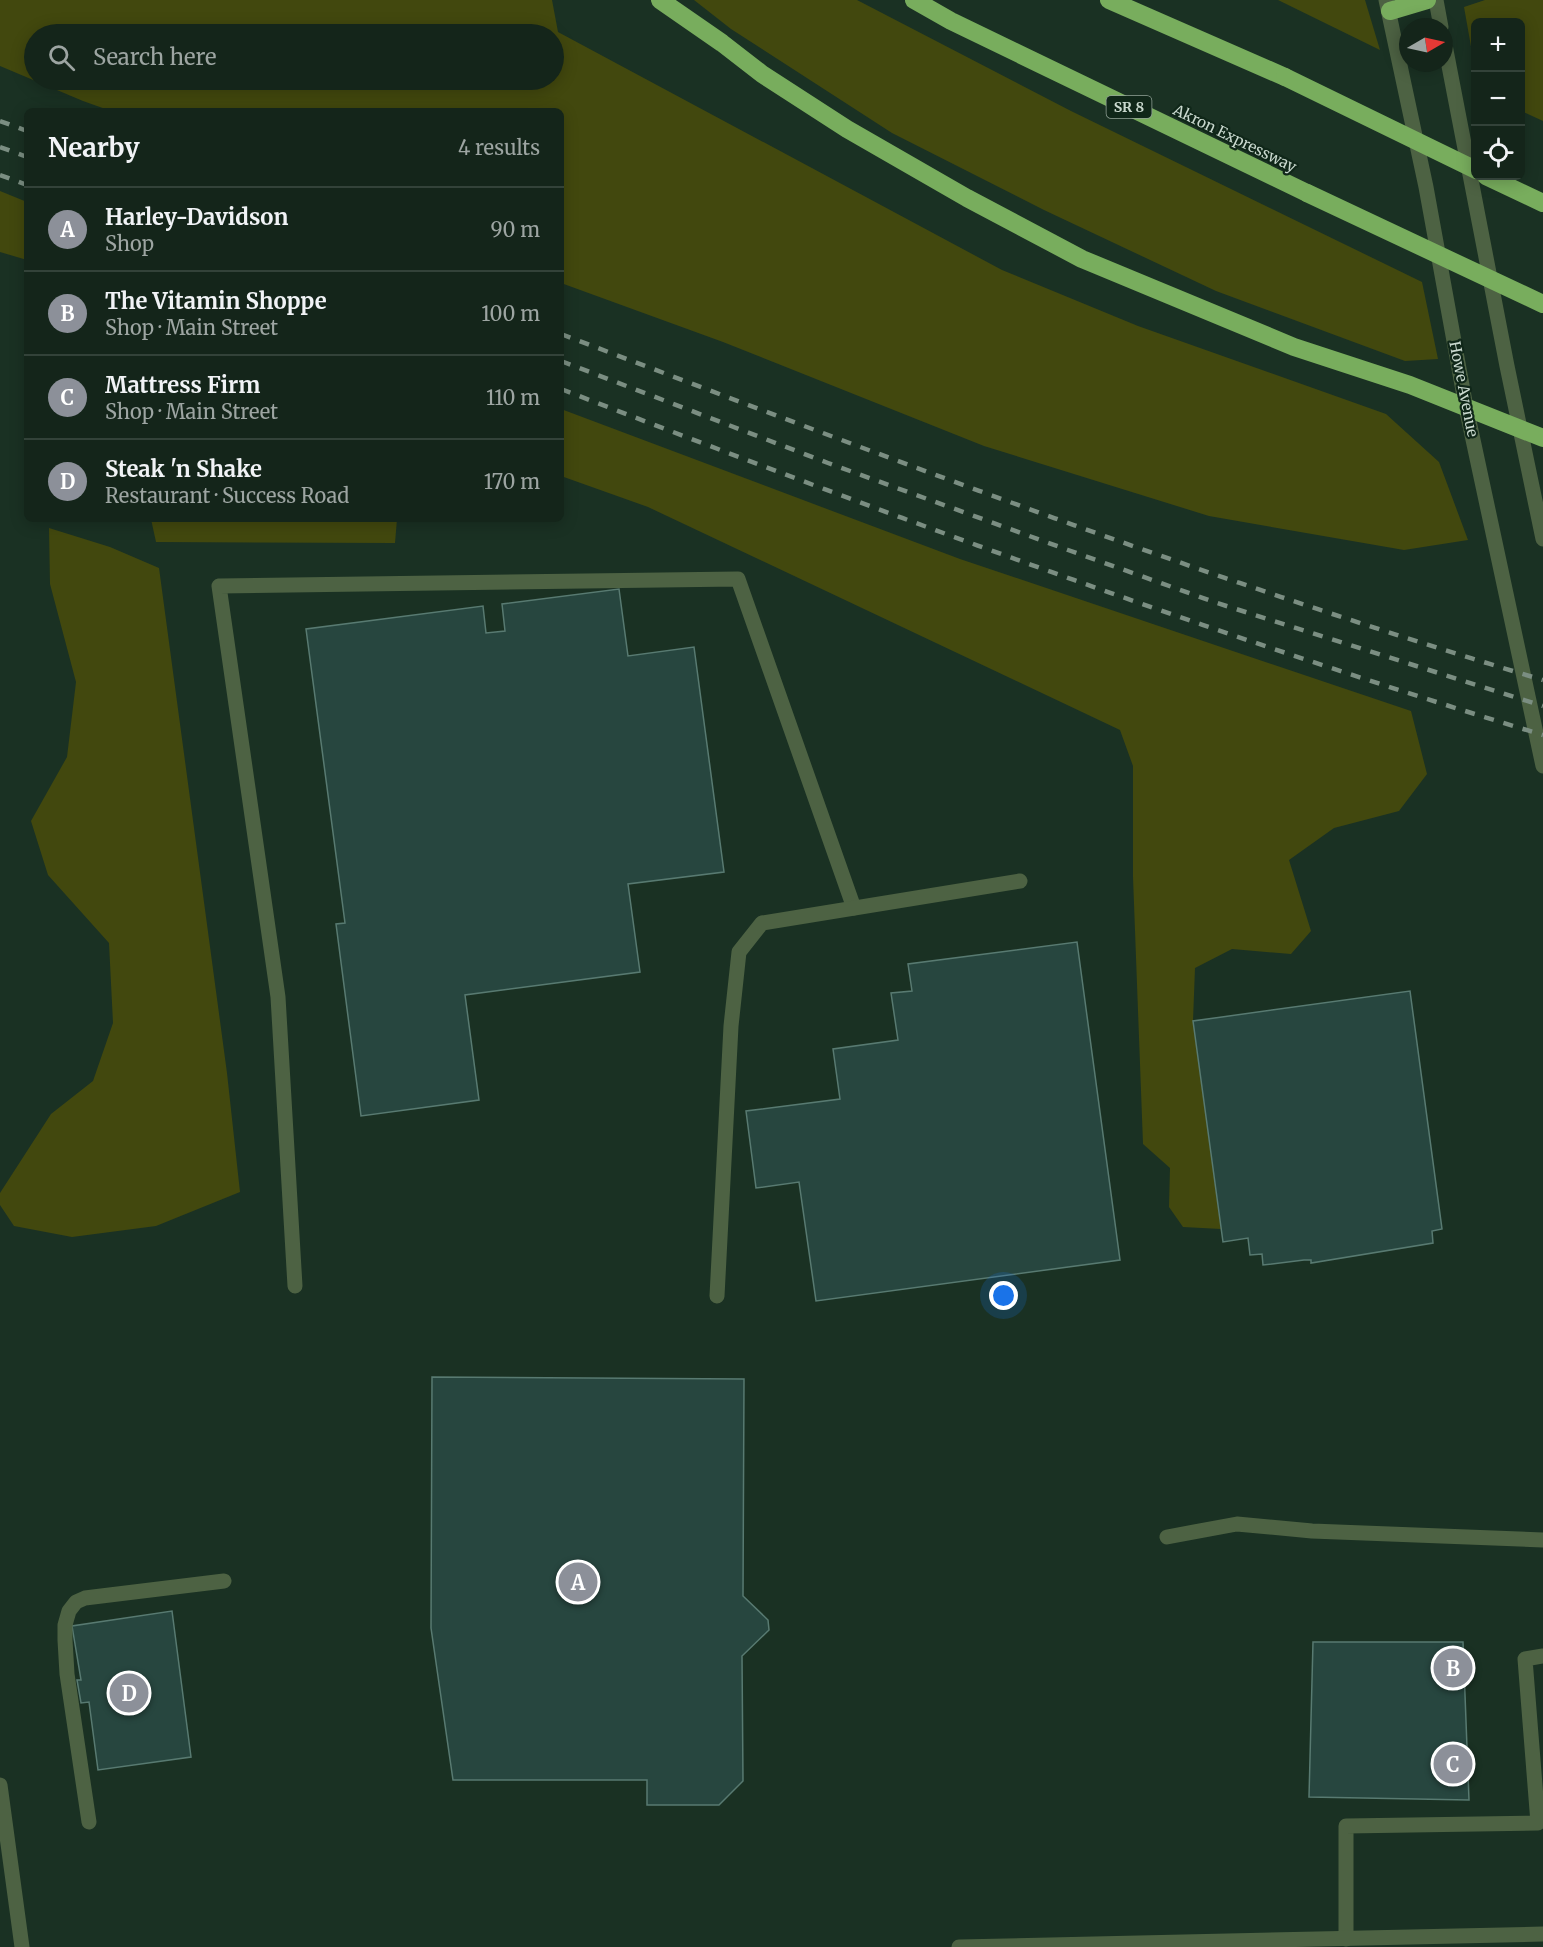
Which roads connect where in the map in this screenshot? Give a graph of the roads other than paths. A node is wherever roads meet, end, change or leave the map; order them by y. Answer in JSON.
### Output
{"nodes":[{"id":1,"x":660,"y":0,"type":"edge"},
{"id":2,"x":914,"y":0,"type":"edge"},
{"id":3,"x":1109,"y":0,"type":"edge"},
{"id":4,"x":1427,"y":0,"type":"edge"},
{"id":5,"x":1436,"y":0,"type":"edge"},
{"id":6,"x":1388,"y":5,"type":"edge"},
{"id":7,"x":1439,"y":18,"type":"edge"},
{"id":8,"x":1450,"y":72,"type":"edge"},
{"id":9,"x":1471,"y":168,"type":"edge"},
{"id":10,"x":1494,"y":180,"type":"edge"},
{"id":11,"x":1543,"y":203,"type":"edge"},
{"id":12,"x":1543,"y":304,"type":"edge"},
{"id":13,"x":1466,"y":407,"type":"junction"},
{"id":14,"x":1519,"y":428,"type":"junction"},
{"id":15,"x":1543,"y":438,"type":"edge"},
{"id":16,"x":1543,"y":538,"type":"edge"},
{"id":17,"x":1543,"y":766,"type":"edge"},
{"id":18,"x":1020,"y":881,"type":"dead end"},
{"id":19,"x":854,"y":908,"type":"junction"},
{"id":20,"x":295,"y":1286,"type":"dead end"},
{"id":21,"x":717,"y":1296,"type":"dead end"},
{"id":22,"x":1167,"y":1536,"type":"dead end"},
{"id":23,"x":1543,"y":1540,"type":"edge"},
{"id":24,"x":224,"y":1581,"type":"dead end"},
{"id":25,"x":1543,"y":1656,"type":"edge"},
{"id":26,"x":0,"y":1785,"type":"edge"},
{"id":27,"x":89,"y":1822,"type":"dead end"},
{"id":28,"x":1543,"y":1934,"type":"edge"},
{"id":29,"x":1346,"y":1939,"type":"junction"},
{"id":30,"x":1198,"y":1945,"type":"edge"},
{"id":31,"x":22,"y":1947,"type":"edge"},
{"id":32,"x":959,"y":1947,"type":"edge"}],
"edges":[{"from":1,"to":13,"type":"highway"},
{"from":2,"to":12,"type":"highway","name":"Akron Expressway","number":"SR 8","bridge":true},
{"from":3,"to":9,"type":"highway","bridge":true},
{"from":4,"to":6,"type":"highway"},
{"from":5,"to":7,"type":"street"},
{"from":6,"to":13,"type":"street","name":"Howe Avenue"},
{"from":8,"to":14,"type":"street"},
{"from":10,"to":11,"type":"highway"},
{"from":13,"to":14,"type":"highway"},
{"from":13,"to":17,"type":"street","name":"Howe Avenue"},
{"from":14,"to":15,"type":"highway"},
{"from":14,"to":16,"type":"street"},
{"from":18,"to":19,"type":"street"},
{"from":19,"to":20,"type":"street"},
{"from":19,"to":21,"type":"street"},
{"from":22,"to":23,"type":"street"},
{"from":24,"to":27,"type":"street"},
{"from":25,"to":29,"type":"street"},
{"from":26,"to":31,"type":"street"},
{"from":28,"to":29,"type":"street"},
{"from":29,"to":30,"type":"street"},
{"from":30,"to":32,"type":"street"}]}
